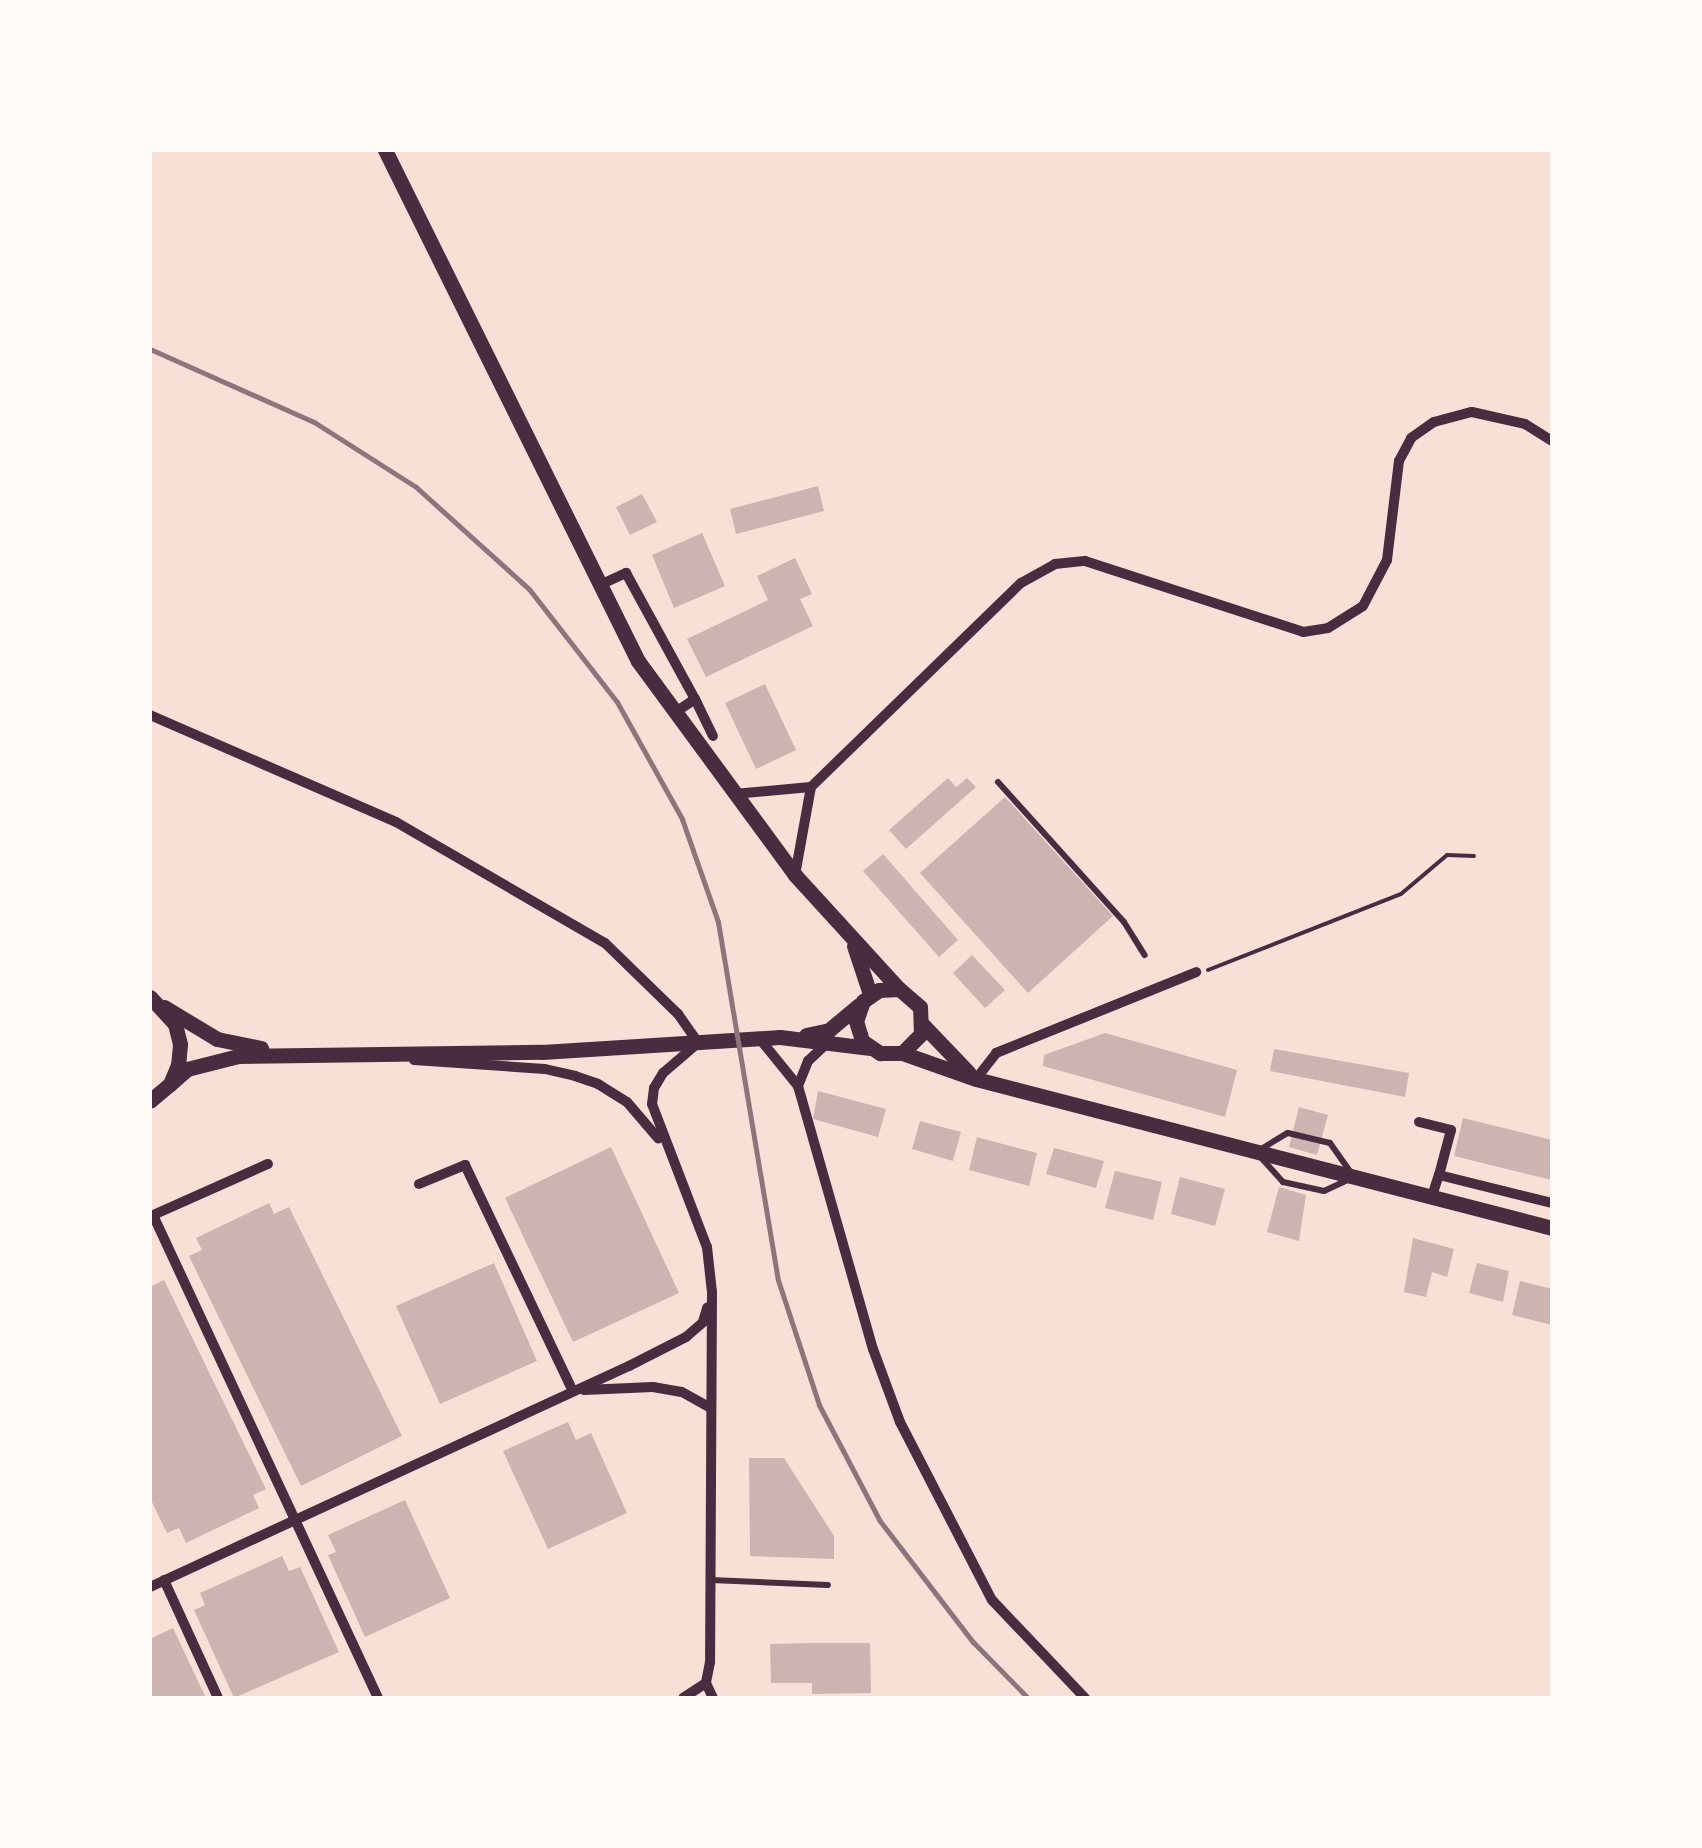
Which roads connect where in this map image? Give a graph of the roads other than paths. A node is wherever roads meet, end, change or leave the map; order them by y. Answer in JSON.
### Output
{"nodes":[{"id":1,"x":386,"y":150,"type":"edge"},
{"id":2,"x":1552,"y":441,"type":"edge"},
{"id":3,"x":600,"y":585,"type":"junction"},
{"id":4,"x":695,"y":699,"type":"junction"},
{"id":5,"x":674,"y":713,"type":"junction"},
{"id":6,"x":150,"y":715,"type":"edge"},
{"id":7,"x":713,"y":736,"type":"dead end"},
{"id":8,"x":998,"y":782,"type":"dead end"},
{"id":9,"x":811,"y":788,"type":"junction"},
{"id":10,"x":734,"y":794,"type":"junction"},
{"id":11,"x":795,"y":874,"type":"junction"},
{"id":12,"x":853,"y":940,"type":"junction"},
{"id":13,"x":1144,"y":954,"type":"dead end"},
{"id":14,"x":1196,"y":972,"type":"road end"},
{"id":15,"x":899,"y":989,"type":"junction"},
{"id":16,"x":150,"y":996,"type":"edge"},
{"id":17,"x":866,"y":998,"type":"junction"},
{"id":18,"x":164,"y":1007,"type":"junction"},
{"id":19,"x":923,"y":1026,"type":"junction"},
{"id":20,"x":759,"y":1038,"type":"junction"},
{"id":21,"x":793,"y":1038,"type":"junction"},
{"id":22,"x":827,"y":1042,"type":"junction"},
{"id":23,"x":698,"y":1043,"type":"junction"},
{"id":24,"x":870,"y":1048,"type":"junction"},
{"id":25,"x":902,"y":1053,"type":"junction"},
{"id":26,"x":330,"y":1054,"type":"junction"},
{"id":27,"x":976,"y":1079,"type":"junction"},
{"id":28,"x":170,"y":1084,"type":"junction"},
{"id":29,"x":798,"y":1086,"type":"junction"},
{"id":30,"x":150,"y":1101,"type":"edge"},
{"id":31,"x":1419,"y":1122,"type":"dead end"},
{"id":32,"x":1256,"y":1152,"type":"junction"},
{"id":33,"x":672,"y":1160,"type":"junction"},
{"id":34,"x":268,"y":1164,"type":"dead end"},
{"id":35,"x":1439,"y":1175,"type":"junction"},
{"id":36,"x":1354,"y":1176,"type":"junction"},
{"id":37,"x":419,"y":1184,"type":"dead end"},
{"id":38,"x":1432,"y":1196,"type":"junction"},
{"id":39,"x":1552,"y":1203,"type":"edge"},
{"id":40,"x":152,"y":1216,"type":"edge"},
{"id":41,"x":1552,"y":1228,"type":"edge"},
{"id":42,"x":712,"y":1292,"type":"junction"},
{"id":43,"x":573,"y":1391,"type":"junction"},
{"id":44,"x":709,"y":1407,"type":"junction"},
{"id":45,"x":294,"y":1519,"type":"junction"},
{"id":46,"x":164,"y":1580,"type":"junction"},
{"id":47,"x":710,"y":1580,"type":"junction"},
{"id":48,"x":828,"y":1585,"type":"dead end"},
{"id":49,"x":150,"y":1586,"type":"edge"},
{"id":50,"x":706,"y":1683,"type":"junction"},
{"id":51,"x":218,"y":1698,"type":"edge"},
{"id":52,"x":378,"y":1698,"type":"edge"},
{"id":53,"x":683,"y":1698,"type":"edge"},
{"id":54,"x":713,"y":1698,"type":"edge"},
{"id":55,"x":1086,"y":1698,"type":"edge"}],
"edges":[{"from":1,"to":3,"type":"main road"},
{"from":2,"to":9,"type":"street"},
{"from":3,"to":4,"type":"street"},
{"from":3,"to":5,"type":"main road"},
{"from":4,"to":5,"type":"street"},
{"from":4,"to":7,"type":"street"},
{"from":5,"to":10,"type":"main road"},
{"from":6,"to":23,"type":"street"},
{"from":8,"to":13,"type":"lane"},
{"from":9,"to":10,"type":"street"},
{"from":9,"to":11,"type":"street"},
{"from":10,"to":11,"type":"main road"},
{"from":11,"to":12,"type":"main road"},
{"from":12,"to":15,"type":"main road"},
{"from":12,"to":17,"type":"main road"},
{"from":14,"to":27,"type":"street"},
{"from":15,"to":17,"type":"main road"},
{"from":15,"to":19,"type":"main road"},
{"from":16,"to":18,"type":"main road"},
{"from":17,"to":21,"type":"main road"},
{"from":17,"to":24,"type":"main road"},
{"from":18,"to":26,"type":"main road"},
{"from":18,"to":28,"type":"main road"},
{"from":19,"to":25,"type":"main road"},
{"from":19,"to":27,"type":"main road"},
{"from":20,"to":21,"type":"main road"},
{"from":20,"to":23,"type":"main road"},
{"from":20,"to":29,"type":"street"},
{"from":21,"to":22,"type":"main road"},
{"from":22,"to":24,"type":"main road"},
{"from":22,"to":29,"type":"street"},
{"from":23,"to":26,"type":"main road"},
{"from":23,"to":33,"type":"street"},
{"from":24,"to":25,"type":"main road"},
{"from":25,"to":27,"type":"main road"},
{"from":26,"to":28,"type":"main road"},
{"from":26,"to":33,"type":"street"},
{"from":27,"to":32,"type":"main road"},
{"from":28,"to":30,"type":"main road"},
{"from":29,"to":55,"type":"street"},
{"from":31,"to":35,"type":"street"},
{"from":32,"to":36,"type":"main road"},
{"from":32,"to":36,"type":"lane"},
{"from":33,"to":42,"type":"street"},
{"from":34,"to":40,"type":"street"},
{"from":35,"to":38,"type":"street"},
{"from":35,"to":39,"type":"street"},
{"from":36,"to":38,"type":"main road"},
{"from":37,"to":43,"type":"street"},
{"from":38,"to":41,"type":"main road"},
{"from":40,"to":45,"type":"street"},
{"from":42,"to":43,"type":"street"},
{"from":42,"to":44,"type":"street"},
{"from":43,"to":44,"type":"street"},
{"from":43,"to":45,"type":"street"},
{"from":44,"to":47,"type":"street"},
{"from":45,"to":46,"type":"street"},
{"from":45,"to":52,"type":"street"},
{"from":46,"to":49,"type":"street"},
{"from":46,"to":51,"type":"street"},
{"from":47,"to":48,"type":"lane"},
{"from":47,"to":50,"type":"street"},
{"from":50,"to":53,"type":"street"},
{"from":50,"to":54,"type":"street"}]}
